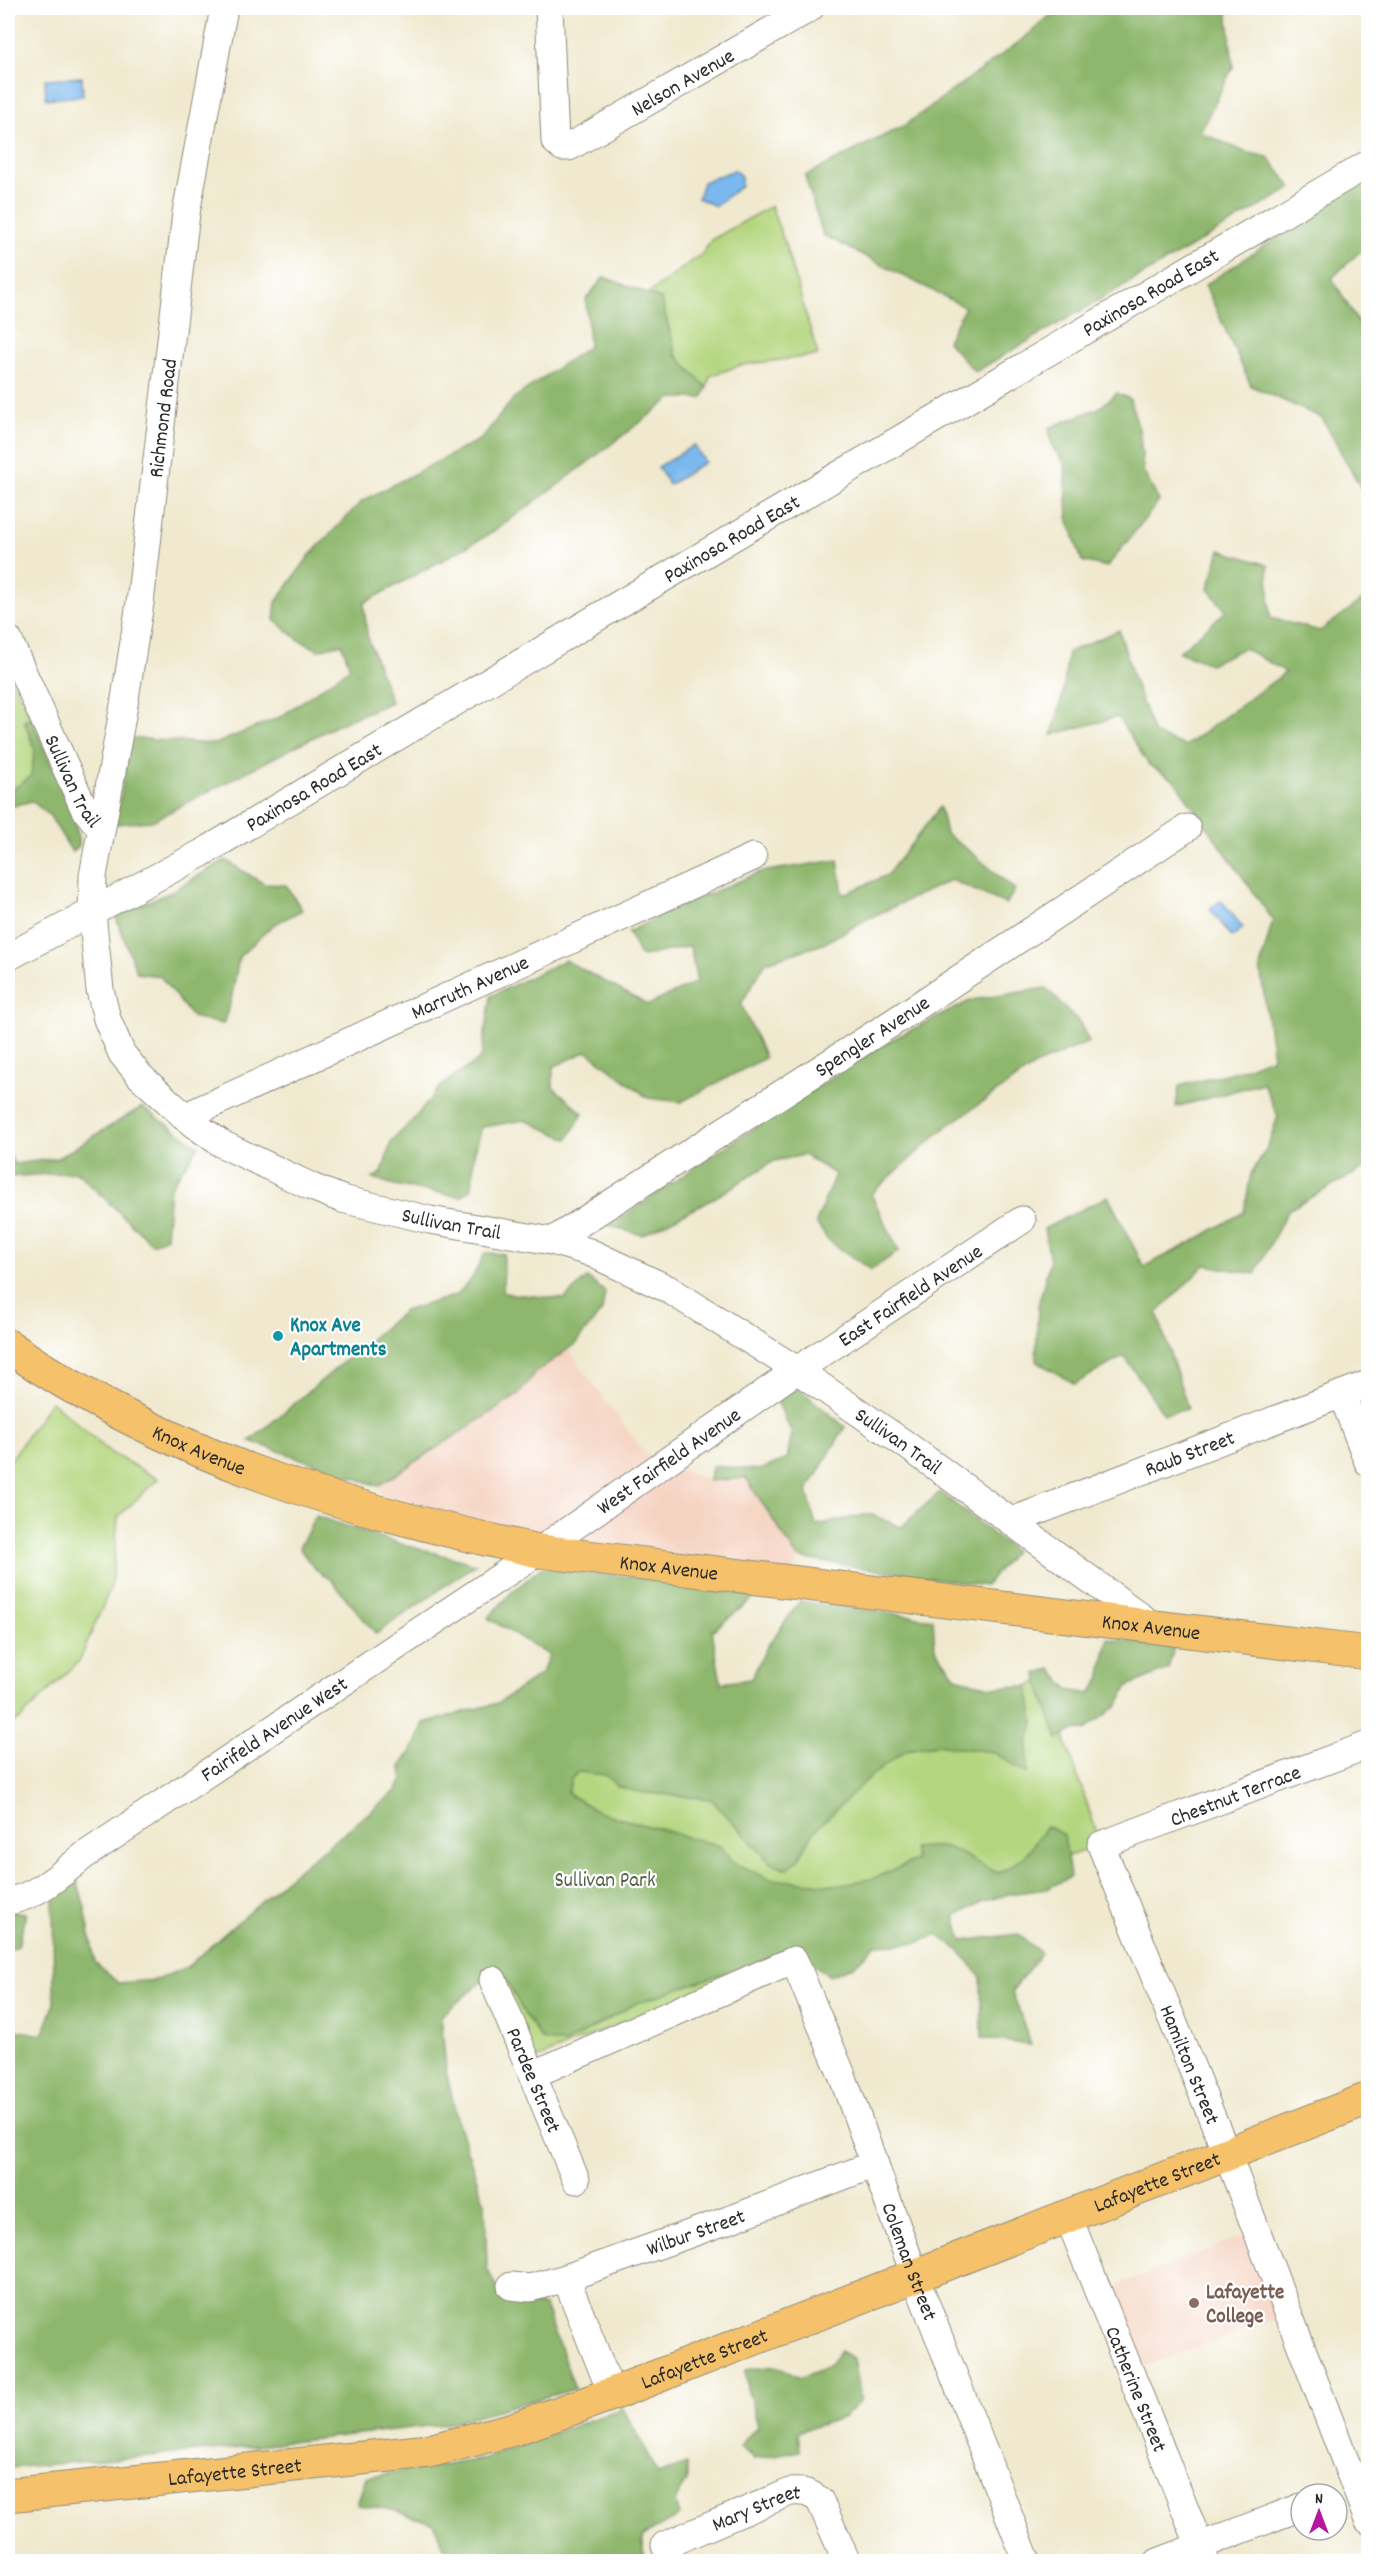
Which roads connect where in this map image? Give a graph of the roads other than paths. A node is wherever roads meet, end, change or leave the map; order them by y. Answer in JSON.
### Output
{"nodes":[{"id":1,"x":224,"y":8,"type":"edge"},
{"id":2,"x":549,"y":8,"type":"edge"},
{"id":3,"x":810,"y":8,"type":"edge"},
{"id":4,"x":1368,"y":164,"type":"edge"},
{"id":5,"x":8,"y":639,"type":"edge"},
{"id":6,"x":1187,"y":828,"type":"dead end"},
{"id":7,"x":101,"y":829,"type":"junction"},
{"id":8,"x":753,"y":857,"type":"dead end"},
{"id":9,"x":92,"y":913,"type":"junction"},
{"id":10,"x":8,"y":957,"type":"edge"},
{"id":11,"x":184,"y":1117,"type":"junction"},
{"id":12,"x":1022,"y":1220,"type":"dead end"},
{"id":13,"x":552,"y":1240,"type":"junction"},
{"id":14,"x":8,"y":1346,"type":"edge"},
{"id":15,"x":796,"y":1370,"type":"junction"},
{"id":16,"x":1368,"y":1384,"type":"edge"},
{"id":17,"x":1342,"y":1394,"type":"junction"},
{"id":18,"x":1368,"y":1462,"type":"edge"},
{"id":19,"x":1012,"y":1521,"type":"junction"},
{"id":20,"x":539,"y":1551,"type":"junction"},
{"id":21,"x":1155,"y":1627,"type":"junction"},
{"id":22,"x":1368,"y":1653,"type":"edge"},
{"id":23,"x":1368,"y":1745,"type":"edge"},
{"id":24,"x":1101,"y":1845,"type":"joint"},
{"id":25,"x":8,"y":1901,"type":"edge"},
{"id":26,"x":493,"y":1980,"type":"dead end"},
{"id":27,"x":532,"y":2075,"type":"junction"},
{"id":28,"x":1368,"y":2098,"type":"edge"},
{"id":29,"x":1227,"y":2154,"type":"junction"},
{"id":30,"x":875,"y":2164,"type":"junction"},
{"id":31,"x":576,"y":2180,"type":"dead end"},
{"id":32,"x":1068,"y":2216,"type":"junction"},
{"id":33,"x":915,"y":2276,"type":"junction"},
{"id":34,"x":566,"y":2278,"type":"junction"},
{"id":35,"x":510,"y":2286,"type":"dead end"},
{"id":36,"x":612,"y":2394,"type":"junction"},
{"id":37,"x":1353,"y":2487,"type":"edge"},
{"id":38,"x":8,"y":2495,"type":"edge"},
{"id":39,"x":1289,"y":2513,"type":"edge"},
{"id":40,"x":1368,"y":2520,"type":"edge"},
{"id":41,"x":668,"y":2553,"type":"edge"},
{"id":42,"x":1202,"y":2554,"type":"edge"},
{"id":43,"x":848,"y":2562,"type":"edge"},
{"id":44,"x":1027,"y":2562,"type":"edge"},
{"id":45,"x":1158,"y":2562,"type":"edge"}],
"edges":[{"from":1,"to":7,"type":"street","name":"Richmond Road"},
{"from":2,"to":3,"type":"street","name":"Nelson Avenue"},
{"from":4,"to":9,"type":"street","name":"Paxinosa Road East"},
{"from":5,"to":7,"type":"street","name":"Sullivan Trail"},
{"from":6,"to":13,"type":"street","name":"Spengler Avenue"},
{"from":7,"to":9,"type":"street","name":"Sullivan Trail"},
{"from":8,"to":11,"type":"street","name":"Marruth Avenue"},
{"from":9,"to":10,"type":"street","name":"Paxinosa Road East"},
{"from":9,"to":11,"type":"street","name":"Sullivan Trail"},
{"from":11,"to":13,"type":"street","name":"Sullivan Trail"},
{"from":12,"to":15,"type":"street","name":"East Fairfield Avenue"},
{"from":13,"to":15,"type":"street","name":"Sullivan Trail"},
{"from":14,"to":20,"type":"main road","name":"Knox Avenue"},
{"from":15,"to":19,"type":"street","name":"Sullivan Trail"},
{"from":15,"to":20,"type":"street","name":"West Fairfield Avenue"},
{"from":16,"to":17,"type":"street","name":"Raub Street"},
{"from":17,"to":18,"type":"street"},
{"from":17,"to":19,"type":"street","name":"Raub Street"},
{"from":19,"to":21,"type":"street","name":"Sullivan Trail"},
{"from":20,"to":21,"type":"main road","name":"Knox Avenue"},
{"from":20,"to":25,"type":"street","name":"Fairifeld Avenue West"},
{"from":21,"to":22,"type":"main road","name":"Knox Avenue"},
{"from":23,"to":24,"type":"street","name":"Chestnut Terrace"},
{"from":24,"to":29,"type":"street","name":"Hamilton Street"},
{"from":26,"to":27,"type":"street","name":"Pardee Street"},
{"from":27,"to":30,"type":"street","name":"Coleman Street"},
{"from":27,"to":31,"type":"street","name":"Pardee Street"},
{"from":28,"to":29,"type":"main road","name":"Lafayette Street"},
{"from":29,"to":32,"type":"main road","name":"Lafayette Street"},
{"from":29,"to":37,"type":"street","name":"Hamilton Street"},
{"from":30,"to":33,"type":"street","name":"Coleman Street"},
{"from":30,"to":34,"type":"street","name":"Wilbur Street"},
{"from":32,"to":33,"type":"main road","name":"Lafayette Street"},
{"from":32,"to":42,"type":"street","name":"Catherine Street"},
{"from":33,"to":36,"type":"main road","name":"Lafayette Street"},
{"from":33,"to":44,"type":"street","name":"Coleman Street"},
{"from":34,"to":35,"type":"street","name":"Wilbur Street"},
{"from":34,"to":36,"type":"street"},
{"from":36,"to":38,"type":"main road","name":"Lafayette Street"},
{"from":37,"to":40,"type":"street","name":"Hamilton Street"},
{"from":39,"to":42,"type":"street"},
{"from":41,"to":43,"type":"street","name":"Mary Street"},
{"from":42,"to":45,"type":"street"}]}
